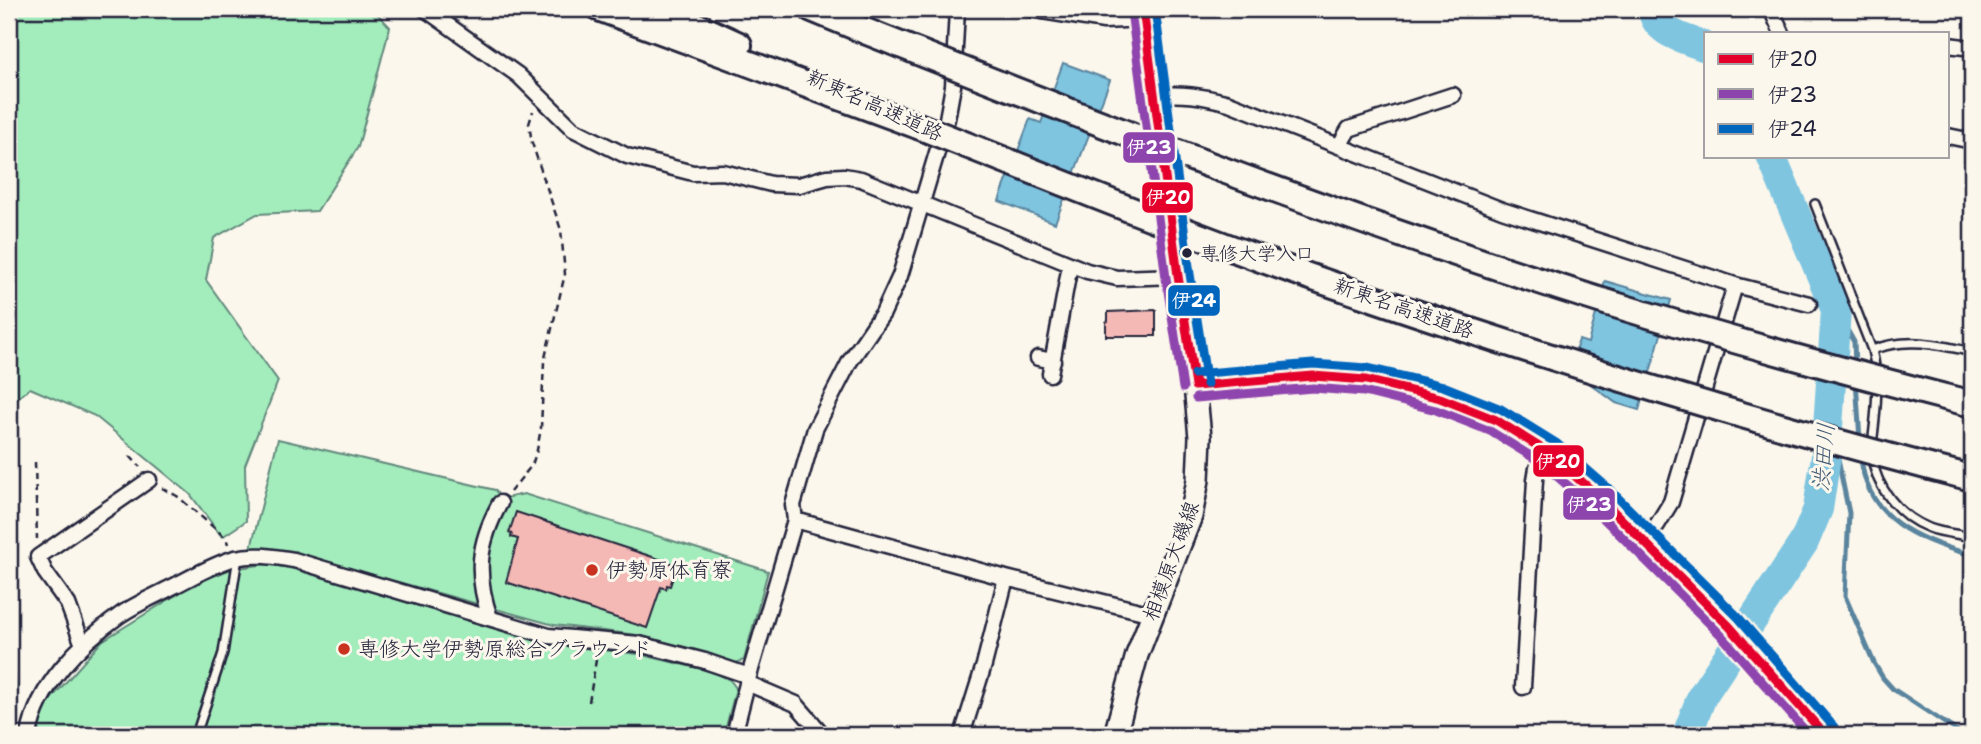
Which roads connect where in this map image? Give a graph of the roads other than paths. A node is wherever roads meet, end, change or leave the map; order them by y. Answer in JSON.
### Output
{"nodes":[{"id":1,"x":425,"y":9,"type":"edge"},
{"id":2,"x":601,"y":9,"type":"edge"},
{"id":3,"x":660,"y":9,"type":"edge"},
{"id":4,"x":812,"y":9,"type":"edge"},
{"id":5,"x":834,"y":9,"type":"edge"},
{"id":6,"x":957,"y":9,"type":"edge"},
{"id":7,"x":1030,"y":9,"type":"edge"},
{"id":8,"x":1771,"y":9,"type":"edge"},
{"id":9,"x":1144,"y":14,"type":"edge"},
{"id":10,"x":867,"y":27,"type":"junction"},
{"id":11,"x":1782,"y":32,"type":"edge"},
{"id":12,"x":1950,"y":45,"type":"edge"},
{"id":13,"x":1972,"y":48,"type":"edge"},
{"id":14,"x":839,"y":93,"type":"junction"},
{"id":15,"x":1453,"y":95,"type":"dead end"},
{"id":16,"x":1153,"y":96,"type":"junction"},
{"id":17,"x":1950,"y":136,"type":"edge"},
{"id":18,"x":1972,"y":141,"type":"edge"},
{"id":19,"x":1339,"y":146,"type":"junction"},
{"id":20,"x":921,"y":204,"type":"junction"},
{"id":21,"x":1815,"y":204,"type":"dead end"},
{"id":22,"x":1070,"y":265,"type":"junction"},
{"id":23,"x":1178,"y":276,"type":"junction"},
{"id":24,"x":1735,"y":285,"type":"junction"},
{"id":25,"x":1809,"y":304,"type":"dead end"},
{"id":26,"x":1872,"y":350,"type":"junction"},
{"id":27,"x":1972,"y":352,"type":"edge"},
{"id":28,"x":1047,"y":364,"type":"dead end"},
{"id":29,"x":1195,"y":386,"type":"junction"},
{"id":30,"x":1972,"y":404,"type":"edge"},
{"id":31,"x":1549,"y":453,"type":"junction"},
{"id":32,"x":1972,"y":478,"type":"edge"},
{"id":33,"x":149,"y":480,"type":"road end"},
{"id":34,"x":500,"y":503,"type":"road end"},
{"id":35,"x":795,"y":520,"type":"junction"},
{"id":36,"x":1972,"y":537,"type":"edge"},
{"id":37,"x":1643,"y":540,"type":"junction"},
{"id":38,"x":236,"y":558,"type":"junction"},
{"id":39,"x":1006,"y":578,"type":"junction"},
{"id":40,"x":1153,"y":614,"type":"junction"},
{"id":41,"x":490,"y":618,"type":"junction"},
{"id":42,"x":83,"y":645,"type":"junction"},
{"id":43,"x":748,"y":679,"type":"junction"},
{"id":44,"x":1522,"y":687,"type":"dead end"},
{"id":45,"x":29,"y":735,"type":"edge"},
{"id":46,"x":196,"y":735,"type":"edge"},
{"id":47,"x":734,"y":735,"type":"edge"},
{"id":48,"x":822,"y":735,"type":"edge"},
{"id":49,"x":962,"y":735,"type":"edge"},
{"id":50,"x":1115,"y":735,"type":"edge"},
{"id":51,"x":1825,"y":735,"type":"edge"}],
"edges":[{"from":1,"to":20,"type":"street"},
{"from":2,"to":14,"type":"highway"},
{"from":3,"to":14,"type":"highway","name":"新東名高速道路"},
{"from":4,"to":10,"type":"highway"},
{"from":5,"to":10,"type":"highway"},
{"from":6,"to":20,"type":"street"},
{"from":7,"to":9,"type":"street"},
{"from":8,"to":11,"type":"street"},
{"from":9,"to":16,"type":"main road","name":"相模原大磯線"},
{"from":10,"to":30,"type":"highway","bridge":true},
{"from":12,"to":13,"type":"street"},
{"from":14,"to":32,"type":"highway","name":"新東名高速道路","bridge":true},
{"from":15,"to":19,"type":"street"},
{"from":16,"to":19,"type":"street"},
{"from":16,"to":23,"type":"main road","name":"相模原大磯線"},
{"from":17,"to":18,"type":"street"},
{"from":19,"to":24,"type":"street"},
{"from":20,"to":22,"type":"street"},
{"from":20,"to":35,"type":"street"},
{"from":21,"to":26,"type":"lane"},
{"from":22,"to":23,"type":"street"},
{"from":22,"to":28,"type":"street"},
{"from":23,"to":29,"type":"main road","name":"相模原大磯線"},
{"from":24,"to":25,"type":"street"},
{"from":24,"to":37,"type":"street"},
{"from":26,"to":27,"type":"lane"},
{"from":26,"to":36,"type":"lane"},
{"from":29,"to":31,"type":"main road"},
{"from":29,"to":40,"type":"main road","name":"相模原大磯線"},
{"from":31,"to":37,"type":"main road"},
{"from":31,"to":44,"type":"street"},
{"from":33,"to":42,"type":"street"},
{"from":34,"to":41,"type":"street"},
{"from":35,"to":39,"type":"street"},
{"from":35,"to":43,"type":"street"},
{"from":37,"to":51,"type":"main road"},
{"from":38,"to":41,"type":"street"},
{"from":38,"to":42,"type":"street"},
{"from":38,"to":46,"type":"lane"},
{"from":39,"to":40,"type":"street"},
{"from":39,"to":49,"type":"street"},
{"from":40,"to":50,"type":"main road","name":"相模原大磯線"},
{"from":41,"to":43,"type":"street"},
{"from":42,"to":45,"type":"street"},
{"from":43,"to":47,"type":"street"},
{"from":43,"to":48,"type":"street"}]}
